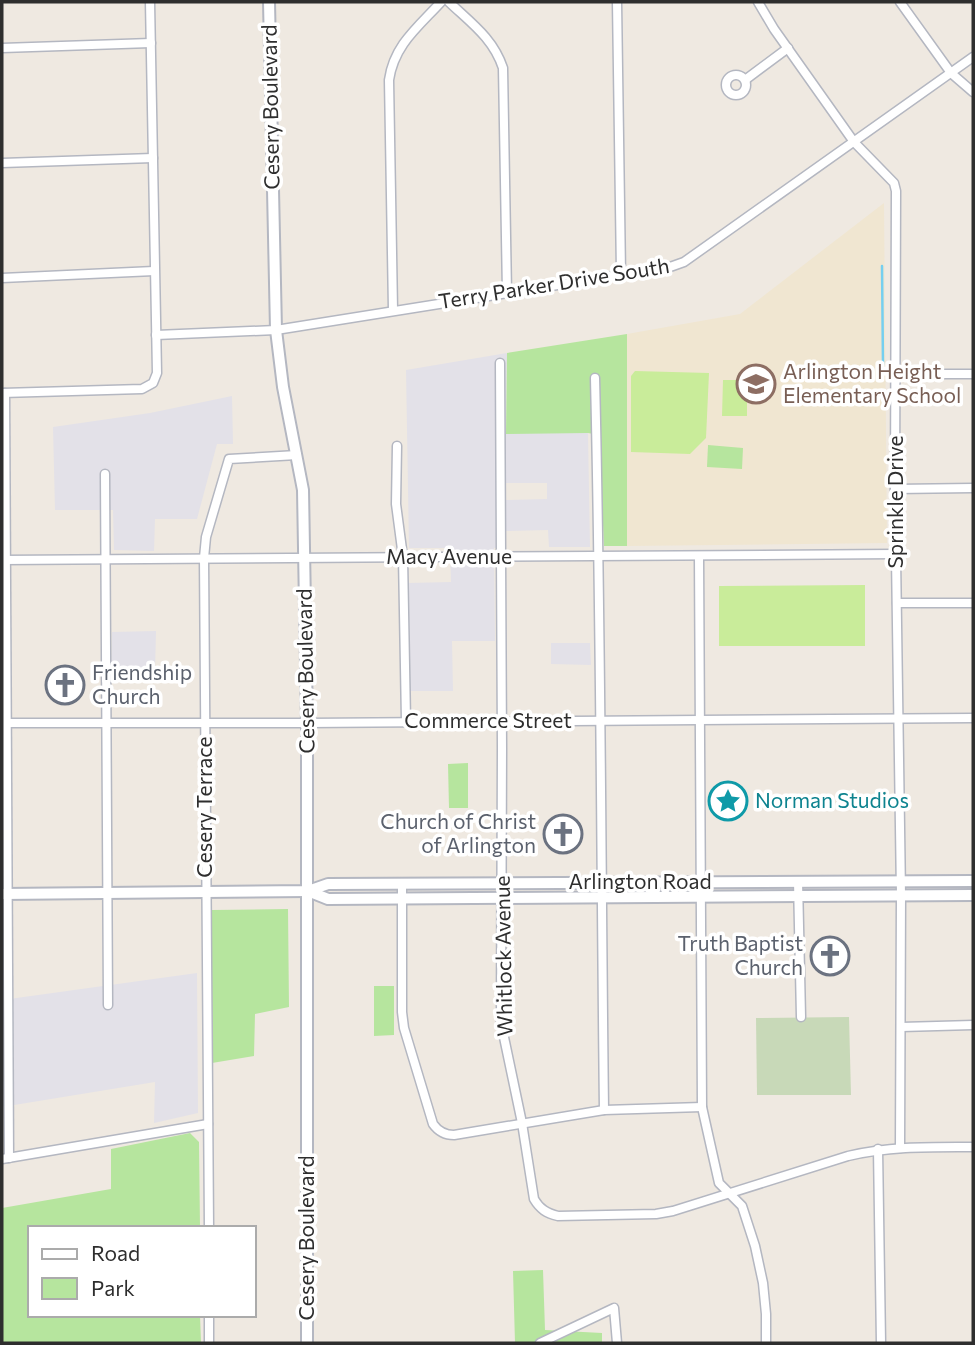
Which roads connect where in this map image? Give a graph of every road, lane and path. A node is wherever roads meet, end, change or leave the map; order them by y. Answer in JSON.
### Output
{"nodes":[{"id":1,"x":150,"y":2,"type":"edge"},
{"id":2,"x":269,"y":2,"type":"edge"},
{"id":3,"x":441,"y":2,"type":"edge"},
{"id":4,"x":449,"y":2,"type":"edge"},
{"id":5,"x":617,"y":2,"type":"edge"},
{"id":6,"x":758,"y":2,"type":"edge"},
{"id":7,"x":900,"y":2,"type":"edge"},
{"id":8,"x":151,"y":43,"type":"junction"},
{"id":9,"x":2,"y":48,"type":"edge"},
{"id":10,"x":788,"y":48,"type":"junction"},
{"id":11,"x":973,"y":57,"type":"edge"},
{"id":12,"x":951,"y":73,"type":"junction"},
{"id":13,"x":745,"y":80,"type":"dead end"},
{"id":14,"x":973,"y":92,"type":"edge"},
{"id":15,"x":854,"y":142,"type":"junction"},
{"id":16,"x":153,"y":158,"type":"junction"},
{"id":17,"x":2,"y":163,"type":"edge"},
{"id":18,"x":154,"y":271,"type":"junction"},
{"id":19,"x":621,"y":274,"type":"junction"},
{"id":20,"x":2,"y":278,"type":"edge"},
{"id":21,"x":507,"y":293,"type":"junction"},
{"id":22,"x":393,"y":310,"type":"junction"},
{"id":23,"x":276,"y":330,"type":"junction"},
{"id":24,"x":156,"y":335,"type":"junction"},
{"id":25,"x":499,"y":363,"type":"dead end"},
{"id":26,"x":897,"y":374,"type":"junction"},
{"id":27,"x":973,"y":374,"type":"edge"},
{"id":28,"x":595,"y":378,"type":"dead end"},
{"id":29,"x":3,"y":393,"type":"edge"},
{"id":30,"x":397,"y":446,"type":"dead end"},
{"id":31,"x":297,"y":455,"type":"junction"},
{"id":32,"x":105,"y":474,"type":"dead end"},
{"id":33,"x":973,"y":488,"type":"edge"},
{"id":34,"x":895,"y":489,"type":"junction"},
{"id":35,"x":896,"y":554,"type":"junction"},
{"id":36,"x":501,"y":556,"type":"junction"},
{"id":37,"x":600,"y":556,"type":"junction"},
{"id":38,"x":699,"y":556,"type":"junction"},
{"id":39,"x":403,"y":557,"type":"junction"},
{"id":40,"x":204,"y":558,"type":"junction"},
{"id":41,"x":304,"y":558,"type":"junction"},
{"id":42,"x":4,"y":559,"type":"edge"},
{"id":43,"x":105,"y":559,"type":"junction"},
{"id":44,"x":897,"y":603,"type":"junction"},
{"id":45,"x":973,"y":603,"type":"edge"},
{"id":46,"x":899,"y":718,"type":"junction"},
{"id":47,"x":973,"y":718,"type":"edge"},
{"id":48,"x":700,"y":720,"type":"junction"},
{"id":49,"x":406,"y":721,"type":"junction"},
{"id":50,"x":501,"y":721,"type":"junction"},
{"id":51,"x":601,"y":721,"type":"junction"},
{"id":52,"x":205,"y":722,"type":"junction"},
{"id":53,"x":4,"y":723,"type":"edge"},
{"id":54,"x":105,"y":723,"type":"junction"},
{"id":55,"x":307,"y":723,"type":"junction"},
{"id":56,"x":798,"y":881,"type":"junction"},
{"id":57,"x":900,"y":881,"type":"junction"},
{"id":58,"x":973,"y":881,"type":"edge"},
{"id":59,"x":701,"y":882,"type":"junction"},
{"id":60,"x":402,"y":883,"type":"junction"},
{"id":61,"x":502,"y":883,"type":"junction"},
{"id":62,"x":600,"y":883,"type":"junction"},
{"id":63,"x":308,"y":891,"type":"junction"},
{"id":64,"x":107,"y":892,"type":"junction"},
{"id":65,"x":205,"y":892,"type":"junction"},
{"id":66,"x":5,"y":894,"type":"edge"},
{"id":67,"x":901,"y":895,"type":"junction"},
{"id":68,"x":973,"y":895,"type":"edge"},
{"id":69,"x":799,"y":896,"type":"junction"},
{"id":70,"x":601,"y":897,"type":"junction"},
{"id":71,"x":701,"y":897,"type":"junction"},
{"id":72,"x":402,"y":898,"type":"junction"},
{"id":73,"x":502,"y":898,"type":"junction"},
{"id":74,"x":108,"y":1005,"type":"dead end"},
{"id":75,"x":801,"y":1017,"type":"dead end"},
{"id":76,"x":973,"y":1025,"type":"edge"},
{"id":77,"x":901,"y":1027,"type":"junction"},
{"id":78,"x":702,"y":1107,"type":"junction"},
{"id":79,"x":604,"y":1110,"type":"junction"},
{"id":80,"x":522,"y":1123,"type":"junction"},
{"id":81,"x":208,"y":1124,"type":"junction"},
{"id":82,"x":973,"y":1147,"type":"edge"},
{"id":83,"x":900,"y":1148,"type":"junction"},
{"id":84,"x":878,"y":1149,"type":"junction"},
{"id":85,"x":5,"y":1158,"type":"edge"},
{"id":86,"x":730,"y":1194,"type":"junction"},
{"id":87,"x":209,"y":1226,"type":"edge"},
{"id":88,"x":209,"y":1317,"type":"edge"},
{"id":89,"x":209,"y":1343,"type":"edge"},
{"id":90,"x":307,"y":1343,"type":"edge"},
{"id":91,"x":540,"y":1343,"type":"edge"},
{"id":92,"x":617,"y":1343,"type":"edge"},
{"id":93,"x":766,"y":1343,"type":"edge"},
{"id":94,"x":881,"y":1343,"type":"edge"}],
"edges":[{"from":1,"to":8,"type":"street"},
{"from":2,"to":23,"type":"main road","name":"Cesery Boulevard"},
{"from":3,"to":22,"type":"street"},
{"from":4,"to":21,"type":"street"},
{"from":5,"to":19,"type":"street"},
{"from":6,"to":10,"type":"street","name":"Sprinkle Drive"},
{"from":7,"to":12,"type":"street"},
{"from":8,"to":9,"type":"street"},
{"from":8,"to":16,"type":"street"},
{"from":10,"to":13,"type":"street"},
{"from":10,"to":15,"type":"street","name":"Sprinkle Drive"},
{"from":11,"to":12,"type":"street","name":"Terry Parker Drive South"},
{"from":12,"to":14,"type":"street"},
{"from":12,"to":15,"type":"street","name":"Terry Parker Drive South"},
{"from":15,"to":19,"type":"street","name":"Terry Parker Drive South"},
{"from":15,"to":26,"type":"street","name":"Sprinkle Drive"},
{"from":16,"to":17,"type":"street"},
{"from":16,"to":18,"type":"street"},
{"from":18,"to":20,"type":"street"},
{"from":18,"to":24,"type":"street"},
{"from":19,"to":21,"type":"street","name":"Terry Parker Drive South"},
{"from":21,"to":22,"type":"street","name":"Terry Parker Drive South"},
{"from":22,"to":23,"type":"street","name":"Terry Parker Drive South"},
{"from":23,"to":24,"type":"street","name":"Terry Parker Drive South"},
{"from":23,"to":31,"type":"main road","name":"Cesery Boulevard"},
{"from":24,"to":29,"type":"street"},
{"from":25,"to":36,"type":"street","name":"Whitlock Avenue"},
{"from":26,"to":27,"type":"street"},
{"from":26,"to":34,"type":"street","name":"Sprinkle Drive"},
{"from":28,"to":37,"type":"street"},
{"from":29,"to":42,"type":"street"},
{"from":30,"to":39,"type":"street"},
{"from":31,"to":40,"type":"street","name":"Cesery Terrace"},
{"from":31,"to":41,"type":"main road","name":"Cesery Boulevard"},
{"from":32,"to":43,"type":"street"},
{"from":33,"to":34,"type":"street"},
{"from":34,"to":35,"type":"street","name":"Sprinkle Drive"},
{"from":35,"to":38,"type":"street","name":"Macy Avenue"},
{"from":35,"to":44,"type":"street","name":"Sprinkle Drive"},
{"from":36,"to":37,"type":"street","name":"Macy Avenue"},
{"from":36,"to":39,"type":"street","name":"Macy Avenue"},
{"from":36,"to":50,"type":"street","name":"Whitlock Avenue"},
{"from":37,"to":38,"type":"street","name":"Macy Avenue"},
{"from":37,"to":51,"type":"street"},
{"from":38,"to":48,"type":"street"},
{"from":39,"to":41,"type":"street","name":"Macy Avenue"},
{"from":39,"to":49,"type":"street"},
{"from":40,"to":41,"type":"street","name":"Macy Avenue"},
{"from":40,"to":43,"type":"street","name":"Macy Avenue"},
{"from":40,"to":52,"type":"street","name":"Cesery Terrace"},
{"from":41,"to":55,"type":"main road","name":"Cesery Boulevard"},
{"from":42,"to":43,"type":"street","name":"Macy Avenue"},
{"from":42,"to":53,"type":"street"},
{"from":43,"to":54,"type":"street"},
{"from":44,"to":45,"type":"street"},
{"from":44,"to":46,"type":"street","name":"Sprinkle Drive"},
{"from":46,"to":47,"type":"street","name":"Commerce Street"},
{"from":46,"to":48,"type":"street","name":"Commerce Street"},
{"from":46,"to":57,"type":"street","name":"Sprinkle Drive"},
{"from":48,"to":51,"type":"street","name":"Commerce Street"},
{"from":48,"to":59,"type":"street"},
{"from":49,"to":50,"type":"street","name":"Commerce Street"},
{"from":49,"to":55,"type":"street","name":"Commerce Street"},
{"from":50,"to":51,"type":"street","name":"Commerce Street"},
{"from":50,"to":61,"type":"street","name":"Whitlock Avenue"},
{"from":51,"to":62,"type":"street"},
{"from":52,"to":54,"type":"street","name":"Commerce Street"},
{"from":52,"to":55,"type":"street","name":"Commerce Street"},
{"from":52,"to":65,"type":"street","name":"Cesery Terrace"},
{"from":53,"to":54,"type":"street","name":"Commerce Street"},
{"from":53,"to":66,"type":"street"},
{"from":54,"to":64,"type":"street"},
{"from":55,"to":63,"type":"main road","name":"Cesery Boulevard"},
{"from":56,"to":57,"type":"main road","name":"Arlington Road"},
{"from":56,"to":59,"type":"main road","name":"Arlington Road"},
{"from":56,"to":69,"type":"street"},
{"from":57,"to":58,"type":"main road","name":"Arlington Road"},
{"from":57,"to":67,"type":"street","name":"Sprinkle Drive"},
{"from":59,"to":62,"type":"main road","name":"Arlington Road"},
{"from":59,"to":71,"type":"street"},
{"from":60,"to":61,"type":"main road","name":"Arlington Road"},
{"from":60,"to":63,"type":"main road","name":"Arlington Road"},
{"from":60,"to":72,"type":"street"},
{"from":61,"to":62,"type":"main road","name":"Arlington Road"},
{"from":61,"to":73,"type":"street","name":"Whitlock Avenue"},
{"from":62,"to":70,"type":"street"},
{"from":63,"to":65,"type":"main road","name":"Arlington Road"},
{"from":63,"to":72,"type":"main road","name":"Arlington Road"},
{"from":63,"to":90,"type":"main road","name":"Cesery Boulevard"},
{"from":64,"to":65,"type":"main road","name":"Arlington Road"},
{"from":64,"to":66,"type":"main road","name":"Arlington Road"},
{"from":64,"to":74,"type":"street"},
{"from":65,"to":81,"type":"street","name":"Cesery Terrace"},
{"from":66,"to":85,"type":"street"},
{"from":67,"to":68,"type":"main road","name":"Arlington Road"},
{"from":67,"to":69,"type":"main road","name":"Arlington Road"},
{"from":67,"to":77,"type":"street","name":"Sprinkle Drive"},
{"from":69,"to":71,"type":"main road","name":"Arlington Road"},
{"from":69,"to":75,"type":"street"},
{"from":70,"to":71,"type":"main road","name":"Arlington Road"},
{"from":70,"to":73,"type":"main road","name":"Arlington Road"},
{"from":70,"to":79,"type":"street"},
{"from":71,"to":78,"type":"street"},
{"from":72,"to":73,"type":"main road","name":"Arlington Road"},
{"from":72,"to":80,"type":"street"},
{"from":73,"to":80,"type":"street","name":"Whitlock Avenue"},
{"from":76,"to":77,"type":"street"},
{"from":77,"to":83,"type":"street","name":"Sprinkle Drive"},
{"from":78,"to":79,"type":"street"},
{"from":78,"to":86,"type":"street"},
{"from":79,"to":80,"type":"street"},
{"from":80,"to":86,"type":"street","name":"Whitlock Avenue"},
{"from":81,"to":85,"type":"street"},
{"from":81,"to":87,"type":"street","name":"Cesery Terrace"},
{"from":82,"to":83,"type":"street"},
{"from":83,"to":84,"type":"street"},
{"from":84,"to":86,"type":"street"},
{"from":84,"to":94,"type":"street"},
{"from":86,"to":93,"type":"street"},
{"from":88,"to":89,"type":"street"},
{"from":91,"to":92,"type":"street"}]}
